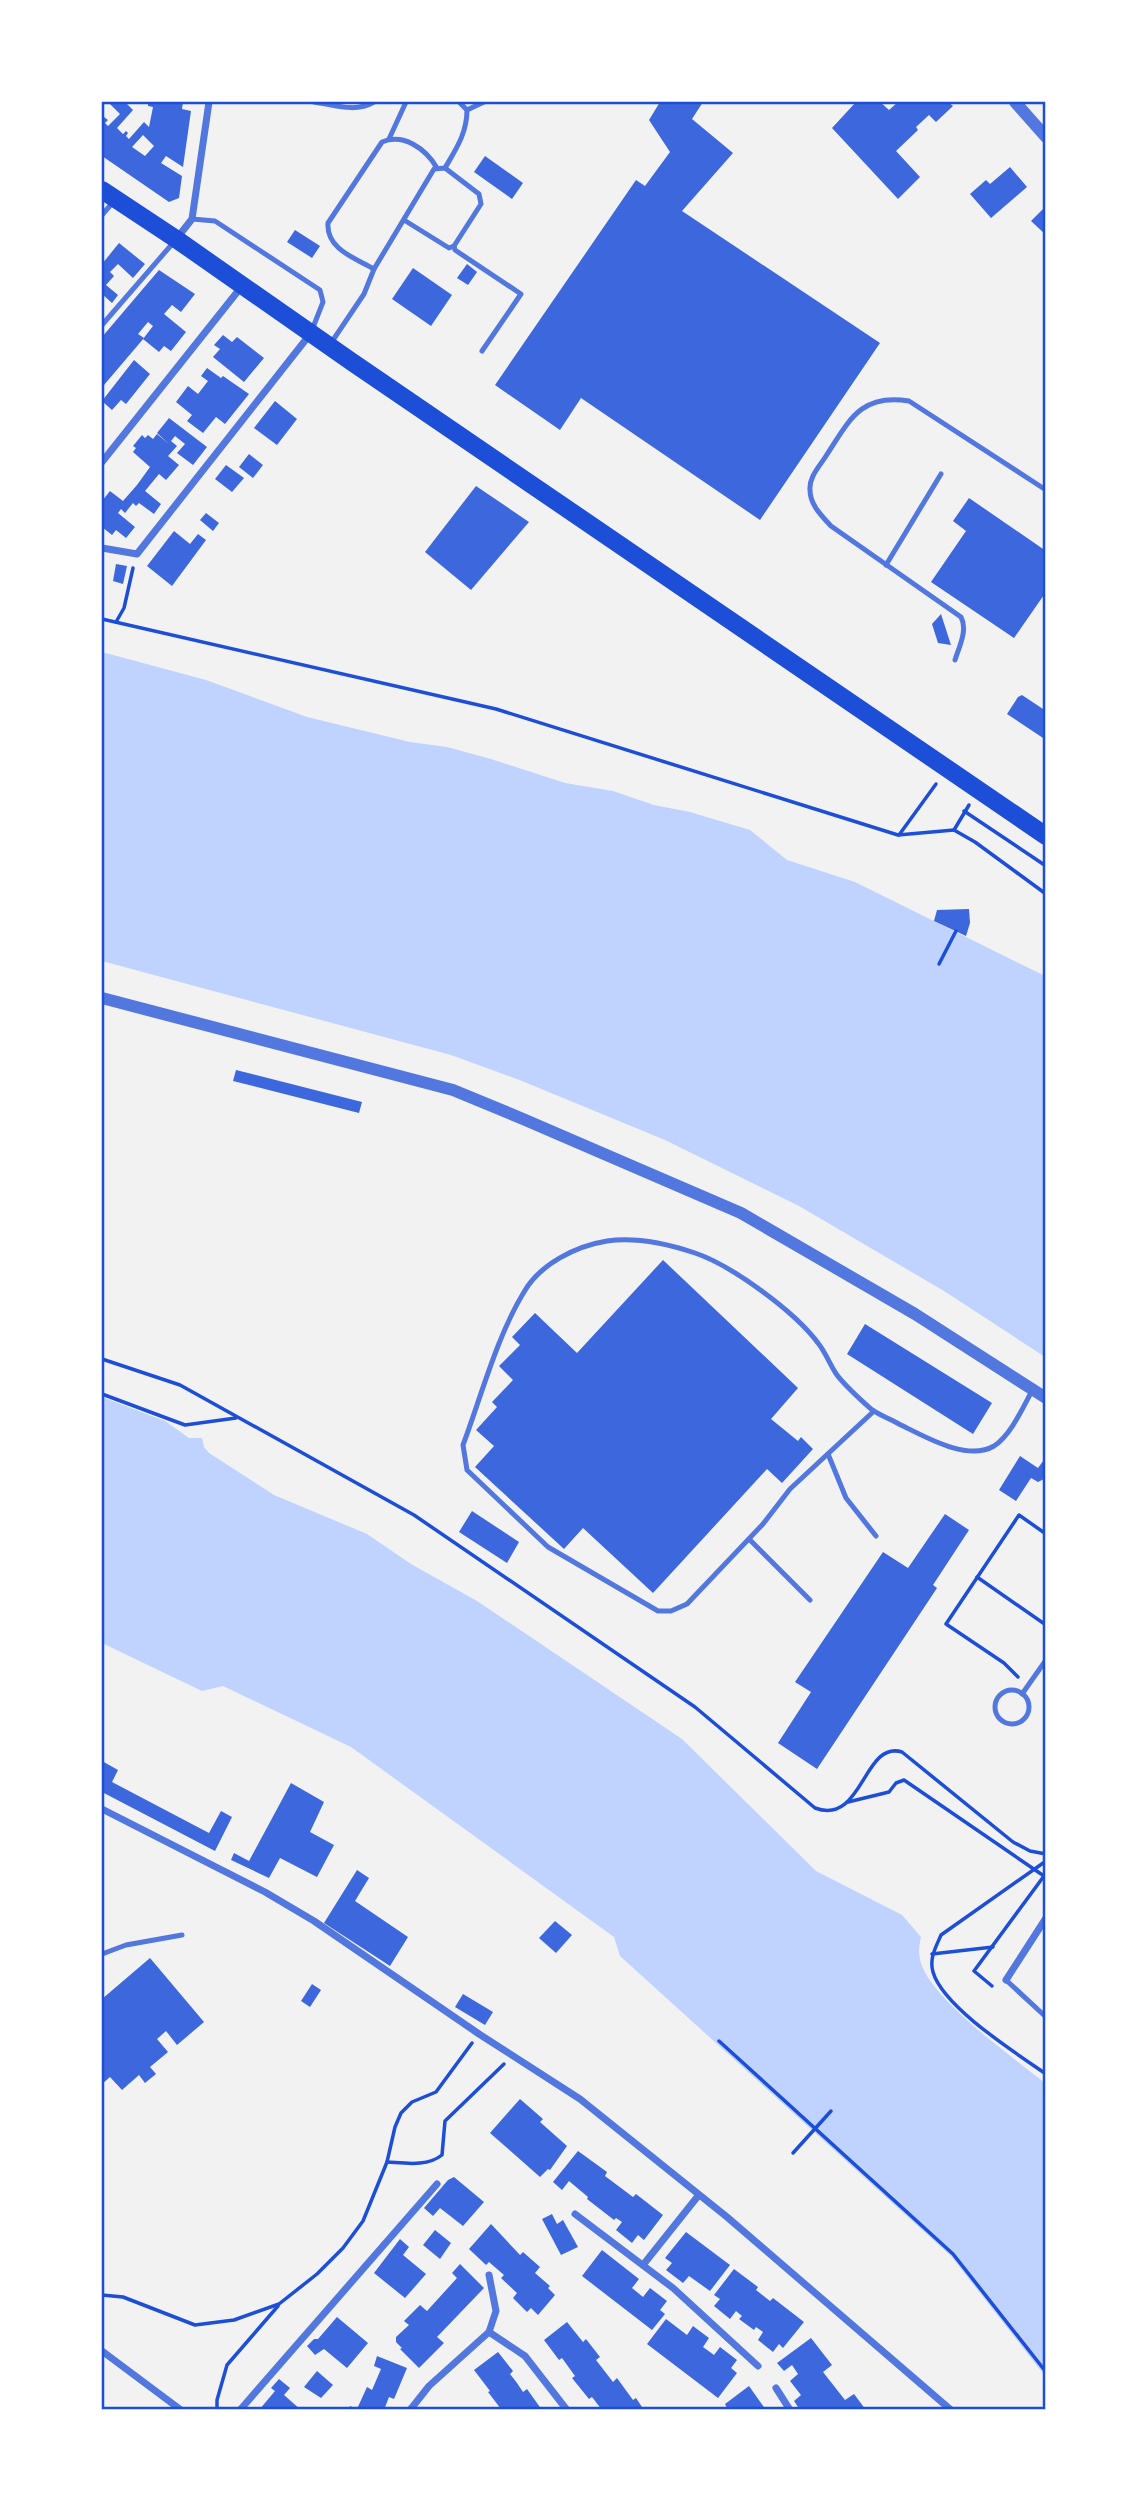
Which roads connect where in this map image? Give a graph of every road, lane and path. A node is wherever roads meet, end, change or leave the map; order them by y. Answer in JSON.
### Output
{"nodes":[{"id":1,"x":209,"y":102,"type":"edge"},
{"id":2,"x":314,"y":102,"type":"edge"},
{"id":3,"x":374,"y":102,"type":"edge"},
{"id":4,"x":406,"y":102,"type":"edge"},
{"id":5,"x":459,"y":102,"type":"edge"},
{"id":6,"x":484,"y":102,"type":"edge"},
{"id":7,"x":1015,"y":102,"type":"edge"},
{"id":8,"x":467,"y":110,"type":"junction"},
{"id":9,"x":1045,"y":137,"type":"edge"},
{"id":10,"x":389,"y":139,"type":"junction"},
{"id":11,"x":437,"y":167,"type":"junction"},
{"id":12,"x":445,"y":168,"type":"junction"},
{"id":13,"x":109,"y":194,"type":"edge"},
{"id":14,"x":102,"y":215,"type":"edge"},
{"id":15,"x":192,"y":219,"type":"junction"},
{"id":16,"x":404,"y":220,"type":"junction"},
{"id":17,"x":176,"y":239,"type":"junction"},
{"id":18,"x":454,"y":246,"type":"junction"},
{"id":19,"x":374,"y":269,"type":"junction"},
{"id":20,"x":243,"y":285,"type":"junction"},
{"id":21,"x":102,"y":325,"type":"edge"},
{"id":22,"x":312,"y":333,"type":"junction"},
{"id":23,"x":329,"y":346,"type":"junction"},
{"id":24,"x":482,"y":351,"type":"dead end"},
{"id":25,"x":102,"y":462,"type":"edge"},
{"id":26,"x":941,"y":474,"type":"dead end"},
{"id":27,"x":1045,"y":490,"type":"edge"},
{"id":28,"x":102,"y":548,"type":"edge"},
{"id":29,"x":886,"y":565,"type":"junction"},
{"id":30,"x":130,"y":578,"type":"dead end"},
{"id":31,"x":102,"y":619,"type":"edge"},
{"id":32,"x":116,"y":622,"type":"junction"},
{"id":33,"x":955,"y":660,"type":"dead end"},
{"id":34,"x":939,"y":780,"type":"dead end"},
{"id":35,"x":954,"y":830,"type":"junction"},
{"id":36,"x":898,"y":835,"type":"junction"},
{"id":37,"x":1045,"y":836,"type":"edge"},
{"id":38,"x":1045,"y":866,"type":"edge"},
{"id":39,"x":1045,"y":894,"type":"edge"},
{"id":40,"x":956,"y":931,"type":"dead end"},
{"id":41,"x":939,"y":964,"type":"dead end"},
{"id":42,"x":102,"y":998,"type":"edge"},
{"id":43,"x":102,"y":1359,"type":"edge"},
{"id":44,"x":1033,"y":1389,"type":"junction"},
{"id":45,"x":102,"y":1394,"type":"edge"},
{"id":46,"x":1045,"y":1398,"type":"edge"},
{"id":47,"x":874,"y":1411,"type":"junction"},
{"id":48,"x":239,"y":1418,"type":"junction"},
{"id":49,"x":828,"y":1454,"type":"junction"},
{"id":50,"x":1045,"y":1534,"type":"edge"},
{"id":51,"x":876,"y":1536,"type":"dead end"},
{"id":52,"x":749,"y":1539,"type":"junction"},
{"id":53,"x":977,"y":1577,"type":"junction"},
{"id":54,"x":810,"y":1600,"type":"dead end"},
{"id":55,"x":1045,"y":1625,"type":"edge"},
{"id":56,"x":1045,"y":1660,"type":"edge"},
{"id":57,"x":1028,"y":1685,"type":"junction"},
{"id":58,"x":1022,"y":1694,"type":"junction"},
{"id":59,"x":848,"y":1802,"type":"junction"},
{"id":60,"x":102,"y":1809,"type":"edge"},
{"id":61,"x":1045,"y":1854,"type":"edge"},
{"id":62,"x":1045,"y":1861,"type":"edge"},
{"id":63,"x":1034,"y":1869,"type":"junction"},
{"id":64,"x":1045,"y":1919,"type":"edge"},
{"id":65,"x":183,"y":1935,"type":"dead end"},
{"id":66,"x":993,"y":1947,"type":"junction"},
{"id":67,"x":102,"y":1954,"type":"edge"},
{"id":68,"x":932,"y":1954,"type":"junction"},
{"id":69,"x":1006,"y":1980,"type":"joint"},
{"id":70,"x":995,"y":1988,"type":"dead end"},
{"id":71,"x":1045,"y":2017,"type":"edge"},
{"id":72,"x":479,"y":2034,"type":"junction"},
{"id":73,"x":719,"y":2041,"type":"dead end"},
{"id":74,"x":512,"y":2057,"type":"junction"},
{"id":75,"x":1045,"y":2074,"type":"edge"},
{"id":76,"x":814,"y":2128,"type":"junction"},
{"id":77,"x":793,"y":2153,"type":"dead end"},
{"id":78,"x":387,"y":2162,"type":"junction"},
{"id":79,"x":437,"y":2184,"type":"dead end"},
{"id":80,"x":698,"y":2196,"type":"junction"},
{"id":81,"x":575,"y":2214,"type":"dead end"},
{"id":82,"x":643,"y":2265,"type":"junction"},
{"id":83,"x":489,"y":2275,"type":"dead end"},
{"id":84,"x":102,"y":2295,"type":"edge"},
{"id":85,"x":279,"y":2304,"type":"junction"},
{"id":86,"x":489,"y":2332,"type":"junction"},
{"id":87,"x":102,"y":2351,"type":"edge"},
{"id":88,"x":758,"y":2366,"type":"dead end"},
{"id":89,"x":1045,"y":2372,"type":"edge"},
{"id":90,"x":776,"y":2388,"type":"dead end"},
{"id":91,"x":946,"y":2408,"type":"edge"},
{"id":92,"x":181,"y":2410,"type":"edge"},
{"id":93,"x":217,"y":2410,"type":"edge"},
{"id":94,"x":240,"y":2410,"type":"edge"},
{"id":95,"x":411,"y":2410,"type":"edge"},
{"id":96,"x":566,"y":2410,"type":"edge"},
{"id":97,"x":790,"y":2410,"type":"edge"}],
"edges":[{"from":1,"to":15,"type":"street"},
{"from":2,"to":3,"type":"lane"},
{"from":4,"to":10,"type":"lane"},
{"from":5,"to":8,"type":"lane"},
{"from":6,"to":8,"type":"lane"},
{"from":7,"to":9,"type":"street"},
{"from":8,"to":12,"type":"lane"},
{"from":10,"to":11,"type":"lane"},
{"from":10,"to":19,"type":"lane"},
{"from":11,"to":12,"type":"lane"},
{"from":11,"to":16,"type":"lane"},
{"from":12,"to":18,"type":"lane"},
{"from":13,"to":14,"type":"lane"},
{"from":13,"to":17,"type":"main road"},
{"from":15,"to":17,"type":"street"},
{"from":15,"to":22,"type":"lane"},
{"from":16,"to":18,"type":"lane"},
{"from":16,"to":19,"type":"lane"},
{"from":17,"to":20,"type":"main road"},
{"from":17,"to":21,"type":"lane"},
{"from":18,"to":24,"type":"lane"},
{"from":19,"to":23,"type":"lane"},
{"from":20,"to":22,"type":"main road"},
{"from":20,"to":25,"type":"street"},
{"from":22,"to":23,"type":"main road"},
{"from":22,"to":28,"type":"street"},
{"from":23,"to":37,"type":"main road"},
{"from":26,"to":29,"type":"lane"},
{"from":27,"to":29,"type":"lane"},
{"from":29,"to":33,"type":"lane"},
{"from":30,"to":32,"type":"path"},
{"from":31,"to":32,"type":"path"},
{"from":32,"to":36,"type":"path"},
{"from":34,"to":36,"type":"path"},
{"from":35,"to":36,"type":"path"},
{"from":35,"to":38,"type":"path"},
{"from":35,"to":39,"type":"path"},
{"from":40,"to":41,"type":"path"},
{"from":42,"to":44,"type":"street"},
{"from":43,"to":48,"type":"path"},
{"from":44,"to":46,"type":"street"},
{"from":44,"to":47,"type":"lane"},
{"from":45,"to":48,"type":"path"},
{"from":47,"to":49,"type":"lane"},
{"from":47,"to":52,"type":"lane"},
{"from":48,"to":59,"type":"path"},
{"from":49,"to":51,"type":"lane"},
{"from":49,"to":52,"type":"lane"},
{"from":50,"to":53,"type":"path"},
{"from":52,"to":54,"type":"lane"},
{"from":53,"to":55,"type":"path"},
{"from":53,"to":57,"type":"path"},
{"from":56,"to":57,"type":"lane"},
{"from":57,"to":58,"type":"lane"},
{"from":58,"to":58,"type":"lane"},
{"from":59,"to":61,"type":"path"},
{"from":59,"to":63,"type":"path"},
{"from":60,"to":72,"type":"street"},
{"from":62,"to":63,"type":"path"},
{"from":63,"to":66,"type":"path"},
{"from":63,"to":68,"type":"path"},
{"from":64,"to":69,"type":"street"},
{"from":65,"to":67,"type":"lane"},
{"from":66,"to":68,"type":"path"},
{"from":66,"to":70,"type":"path"},
{"from":68,"to":75,"type":"path"},
{"from":69,"to":71,"type":"lane"},
{"from":72,"to":74,"type":"street"},
{"from":72,"to":78,"type":"path"},
{"from":73,"to":76,"type":"path"},
{"from":74,"to":78,"type":"path"},
{"from":74,"to":80,"type":"street"},
{"from":76,"to":77,"type":"path"},
{"from":76,"to":89,"type":"path"},
{"from":78,"to":85,"type":"path"},
{"from":79,"to":94,"type":"street"},
{"from":80,"to":82,"type":"street"},
{"from":80,"to":91,"type":"street"},
{"from":81,"to":82,"type":"street"},
{"from":82,"to":88,"type":"street"},
{"from":83,"to":86,"type":"street"},
{"from":84,"to":85,"type":"path"},
{"from":85,"to":93,"type":"path"},
{"from":86,"to":95,"type":"street"},
{"from":86,"to":96,"type":"street"},
{"from":87,"to":92,"type":"street"},
{"from":90,"to":97,"type":"street"}]}
